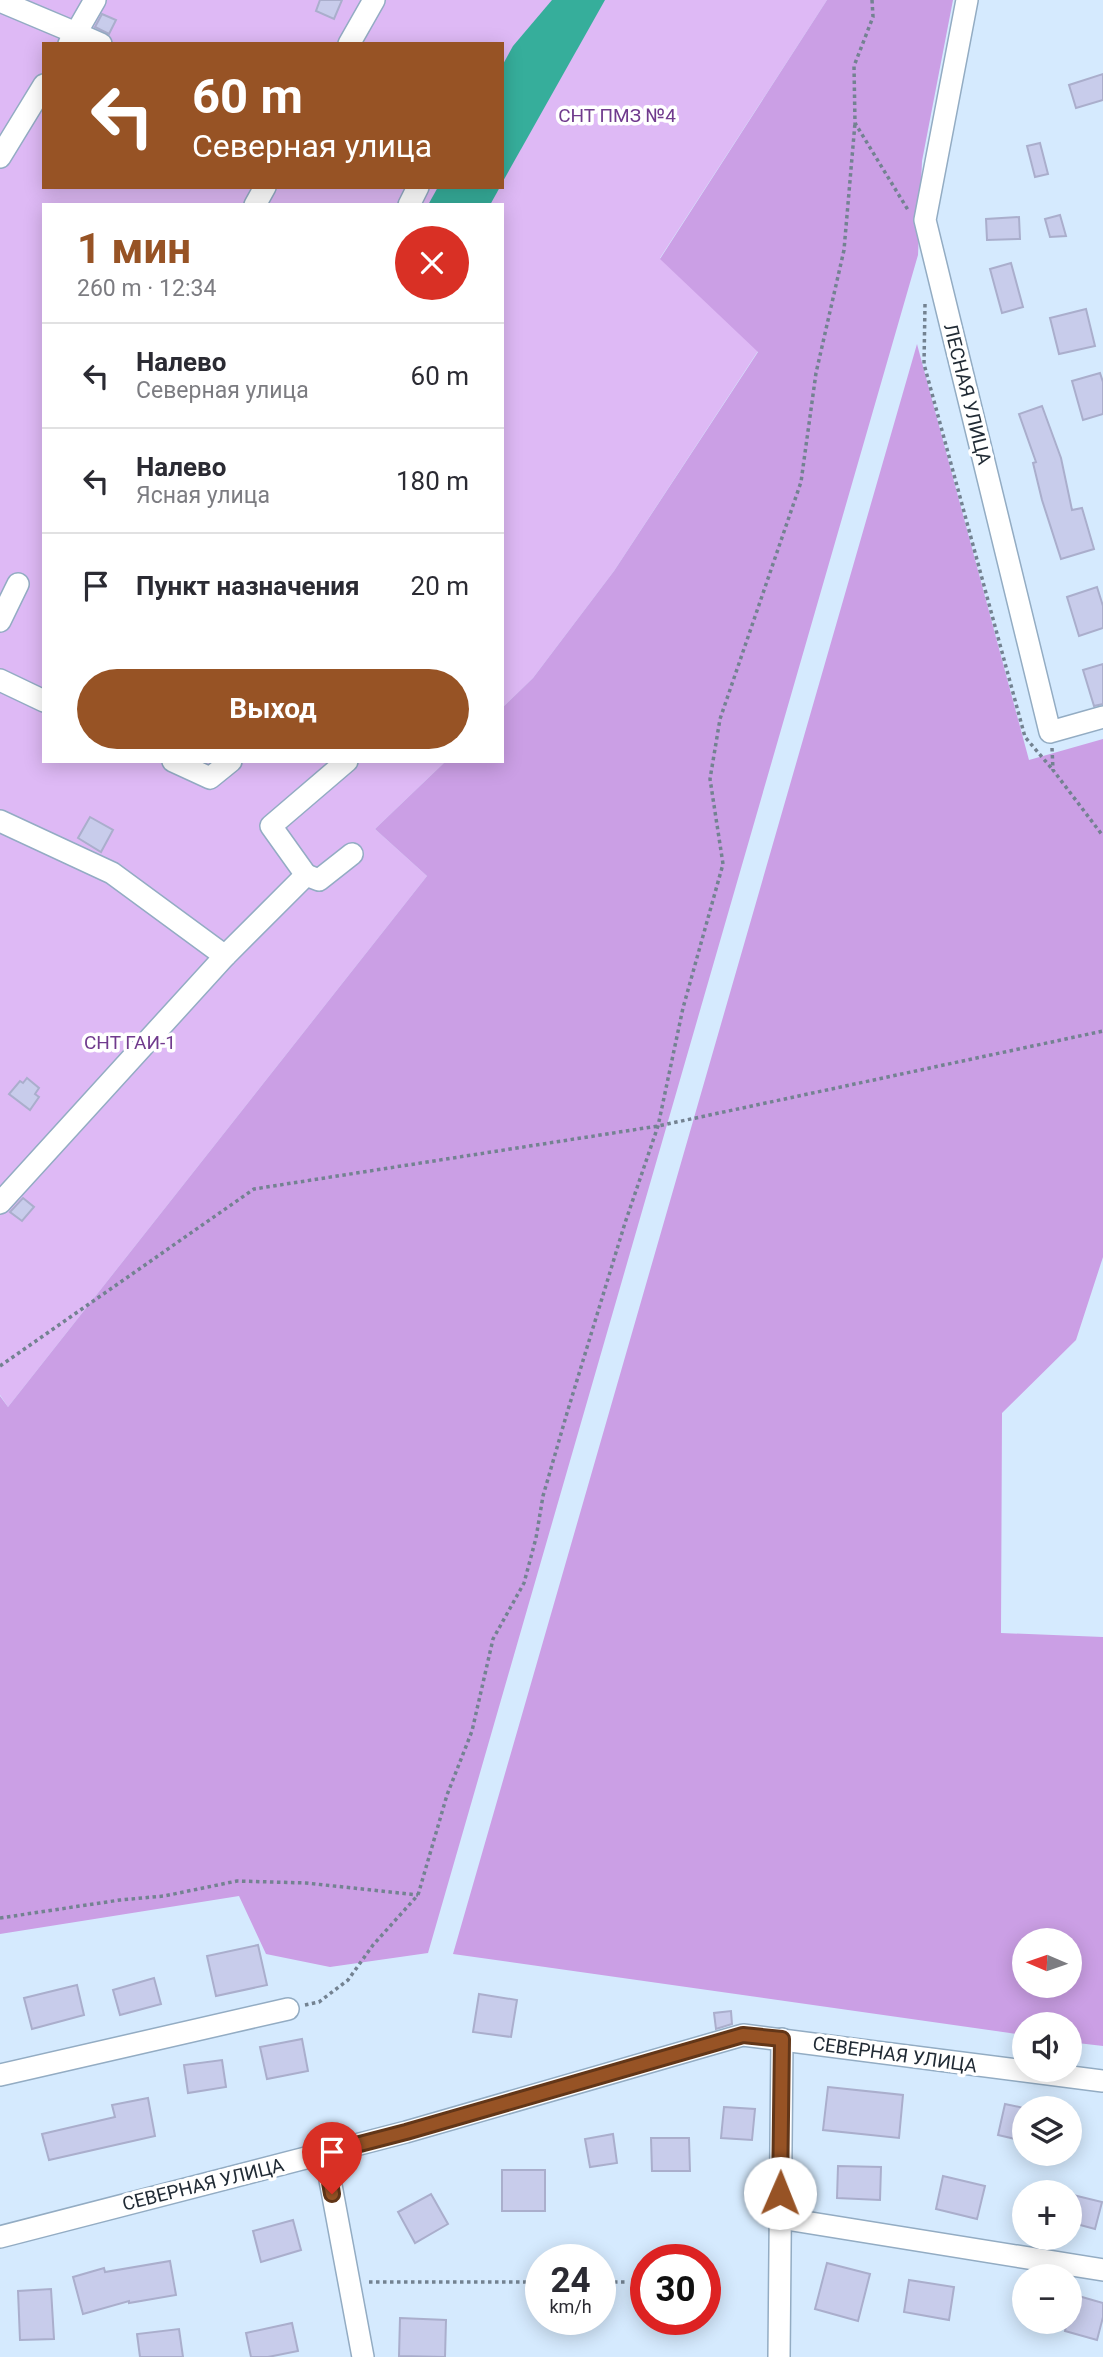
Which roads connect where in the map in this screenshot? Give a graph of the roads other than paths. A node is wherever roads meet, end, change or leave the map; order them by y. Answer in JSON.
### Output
{"nodes":[{"id":1,"x":95,"y":0,"type":"edge"},
{"id":2,"x":374,"y":0,"type":"edge"},
{"id":3,"x":967,"y":0,"type":"edge"},
{"id":4,"x":0,"y":1,"type":"edge"},
{"id":5,"x":72,"y":38,"type":"edge"},
{"id":6,"x":91,"y":42,"type":"edge"},
{"id":7,"x":350,"y":42,"type":"edge"},
{"id":8,"x":42,"y":88,"type":"edge"},
{"id":9,"x":0,"y":157,"type":"edge"},
{"id":10,"x":18,"y":584,"type":"dead end"},
{"id":11,"x":0,"y":621,"type":"edge"},
{"id":12,"x":0,"y":680,"type":"edge"},
{"id":13,"x":42,"y":700,"type":"edge"},
{"id":14,"x":1103,"y":717,"type":"edge"},
{"id":15,"x":177,"y":763,"type":"edge"},
{"id":16,"x":229,"y":763,"type":"edge"},
{"id":17,"x":345,"y":763,"type":"edge"},
{"id":18,"x":0,"y":821,"type":"edge"},
{"id":19,"x":352,"y":854,"type":"dead end"},
{"id":20,"x":306,"y":875,"type":"junction"},
{"id":21,"x":225,"y":956,"type":"junction"},
{"id":22,"x":0,"y":1203,"type":"edge"},
{"id":23,"x":288,"y":2010,"type":"road end"},
{"id":24,"x":782,"y":2039,"type":"junction"},
{"id":25,"x":0,"y":2075,"type":"edge"},
{"id":26,"x":1103,"y":2081,"type":"edge"},
{"id":27,"x":325,"y":2153,"type":"junction"},
{"id":28,"x":780,"y":2218,"type":"junction"},
{"id":29,"x":0,"y":2237,"type":"edge"},
{"id":30,"x":1103,"y":2270,"type":"edge"},
{"id":31,"x":363,"y":2357,"type":"edge"},
{"id":32,"x":779,"y":2357,"type":"edge"}],
"edges":[{"from":1,"to":5,"type":"street"},
{"from":2,"to":7,"type":"street"},
{"from":3,"to":14,"type":"street","name":"ЛЕСНАЯ УЛИЦА"},
{"from":4,"to":5,"type":"street"},
{"from":5,"to":6,"type":"street"},
{"from":8,"to":9,"type":"street"},
{"from":10,"to":11,"type":"street"},
{"from":12,"to":13,"type":"street"},
{"from":15,"to":16,"type":"street"},
{"from":17,"to":20,"type":"street"},
{"from":18,"to":21,"type":"street"},
{"from":19,"to":20,"type":"street"},
{"from":20,"to":21,"type":"street"},
{"from":21,"to":22,"type":"street"},
{"from":23,"to":25,"type":"street"},
{"from":24,"to":26,"type":"street","name":"СЕВЕРНАЯ УЛИЦА"},
{"from":24,"to":27,"type":"street","name":"СЕВЕРНАЯ УЛИЦА"},
{"from":24,"to":28,"type":"street"},
{"from":27,"to":29,"type":"street","name":"СЕВЕРНАЯ УЛИЦА"},
{"from":27,"to":31,"type":"street"},
{"from":28,"to":30,"type":"street"},
{"from":28,"to":32,"type":"street"}]}
